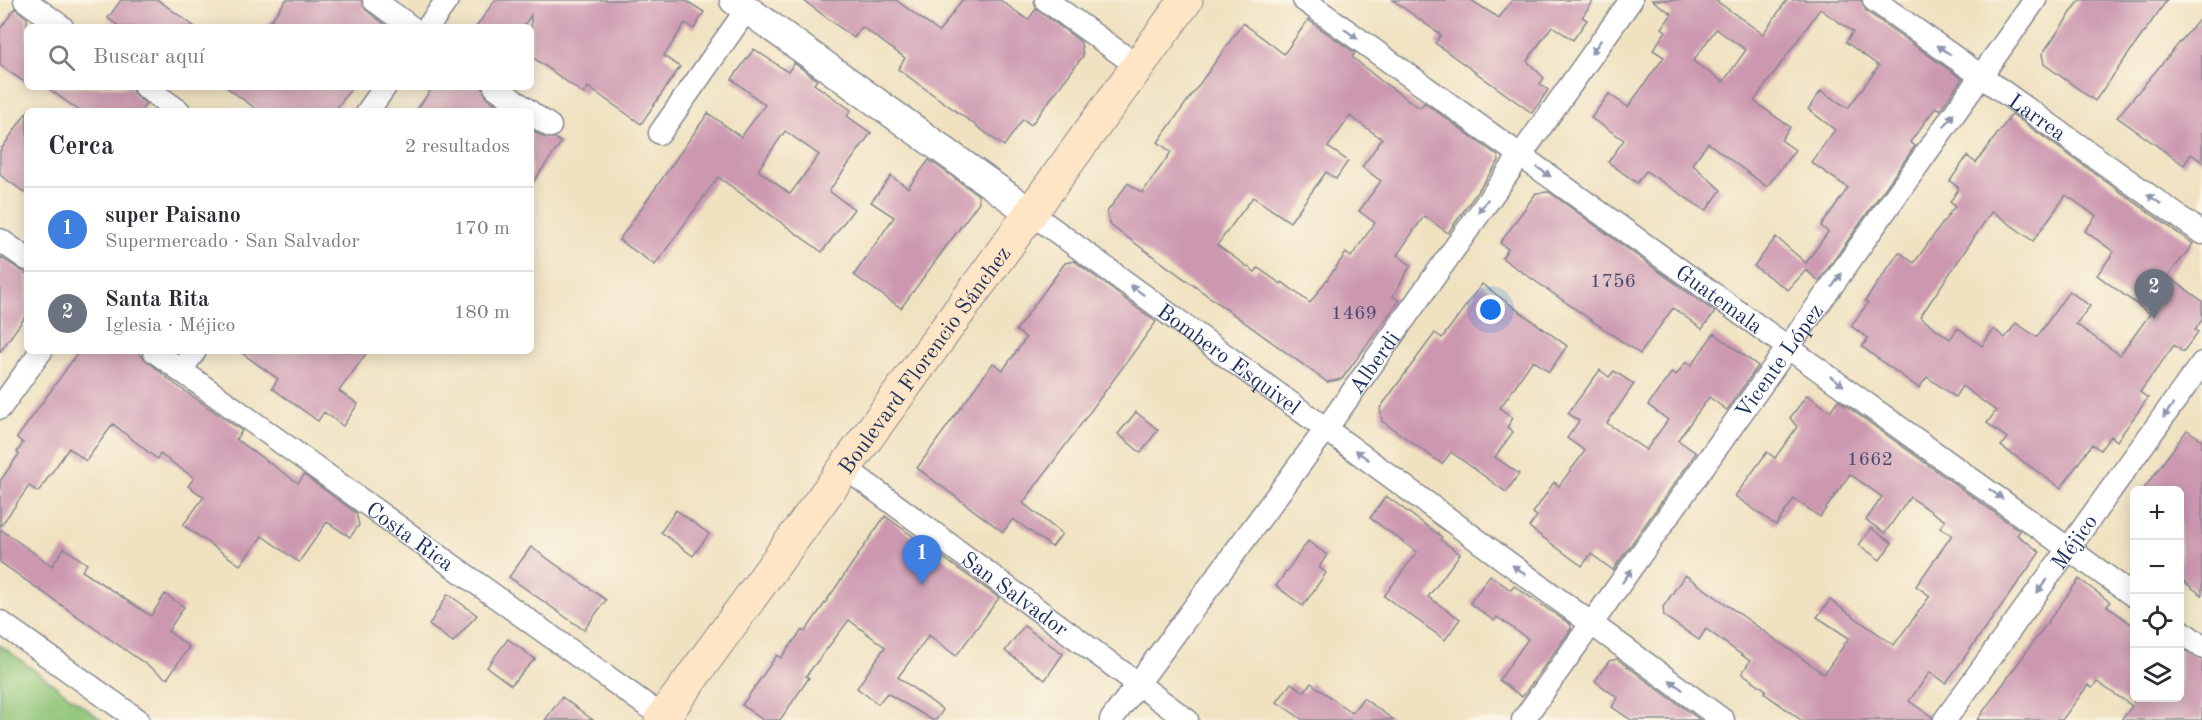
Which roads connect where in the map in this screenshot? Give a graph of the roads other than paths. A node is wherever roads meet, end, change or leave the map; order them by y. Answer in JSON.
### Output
{"nodes":[{"id":1,"x":25,"y":0,"type":"edge"},
{"id":2,"x":374,"y":0,"type":"edge"},
{"id":3,"x":447,"y":0,"type":"edge"},
{"id":4,"x":1046,"y":0,"type":"edge"},
{"id":5,"x":1186,"y":0,"type":"edge"},
{"id":6,"x":1304,"y":0,"type":"edge"},
{"id":7,"x":1630,"y":0,"type":"edge"},
{"id":8,"x":1874,"y":0,"type":"edge"},
{"id":9,"x":2035,"y":0,"type":"edge"},
{"id":10,"x":741,"y":4,"type":"edge"},
{"id":11,"x":58,"y":24,"type":"edge"},
{"id":12,"x":407,"y":24,"type":"edge"},
{"id":13,"x":430,"y":24,"type":"edge"},
{"id":14,"x":1139,"y":67,"type":"junction"},
{"id":15,"x":1980,"y":75,"type":"junction"},
{"id":16,"x":150,"y":90,"type":"edge"},
{"id":17,"x":383,"y":90,"type":"edge"},
{"id":18,"x":499,"y":90,"type":"edge"},
{"id":19,"x":175,"y":108,"type":"edge"},
{"id":20,"x":370,"y":108,"type":"edge"},
{"id":21,"x":524,"y":108,"type":"edge"},
{"id":22,"x":534,"y":115,"type":"edge"},
{"id":23,"x":550,"y":126,"type":"dead end"},
{"id":24,"x":660,"y":134,"type":"dead end"},
{"id":25,"x":1519,"y":154,"type":"junction"},
{"id":26,"x":1031,"y":213,"type":"junction"},
{"id":27,"x":2202,"y":233,"type":"edge"},
{"id":28,"x":0,"y":240,"type":"edge"},
{"id":29,"x":24,"y":257,"type":"edge"},
{"id":30,"x":1790,"y":347,"type":"junction"},
{"id":31,"x":39,"y":354,"type":"edge"},
{"id":32,"x":158,"y":354,"type":"edge"},
{"id":33,"x":193,"y":354,"type":"edge"},
{"id":34,"x":2202,"y":363,"type":"edge"},
{"id":35,"x":180,"y":371,"type":"junction"},
{"id":36,"x":0,"y":408,"type":"edge"},
{"id":37,"x":1326,"y":429,"type":"junction"},
{"id":38,"x":844,"y":467,"type":"junction"},
{"id":39,"x":2070,"y":547,"type":"junction"},
{"id":40,"x":2131,"y":594,"type":"edge"},
{"id":41,"x":0,"y":622,"type":"edge"},
{"id":42,"x":1593,"y":624,"type":"junction"},
{"id":43,"x":2184,"y":633,"type":"edge"},
{"id":44,"x":2202,"y":646,"type":"edge"},
{"id":45,"x":1137,"y":683,"type":"junction"},
{"id":46,"x":664,"y":719,"type":"edge"},
{"id":47,"x":138,"y":720,"type":"edge"},
{"id":48,"x":1111,"y":720,"type":"edge"},
{"id":49,"x":1187,"y":720,"type":"edge"},
{"id":50,"x":1523,"y":720,"type":"edge"},
{"id":51,"x":1724,"y":720,"type":"edge"},
{"id":52,"x":1945,"y":720,"type":"edge"}],
"edges":[{"from":1,"to":11,"type":"street"},
{"from":2,"to":12,"type":"street"},
{"from":3,"to":13,"type":"street"},
{"from":4,"to":14,"type":"street"},
{"from":5,"to":14,"type":"main road","name":"Boulevard Florencio Sánchez"},
{"from":6,"to":25,"type":"street","name":"Guatemala","one_way":true},
{"from":7,"to":25,"type":"street","name":"Alberdi","one_way":true},
{"from":15,"to":8,"type":"street","name":"Larrea","one_way":true},
{"from":9,"to":15,"type":"street","name":"Vicente López"},
{"from":10,"to":24,"type":"street"},
{"from":10,"to":26,"type":"street","name":"Bombero Esquivel"},
{"from":14,"to":26,"type":"main road","name":"Boulevard Florencio Sánchez"},
{"from":27,"to":15,"type":"street","name":"Larrea","one_way":true},
{"from":30,"to":15,"type":"street","name":"Vicente López","one_way":true},
{"from":16,"to":19,"type":"street"},
{"from":17,"to":20,"type":"street"},
{"from":18,"to":21,"type":"street"},
{"from":22,"to":23,"type":"street"},
{"from":25,"to":30,"type":"street","name":"Guatemala","one_way":true},
{"from":25,"to":37,"type":"street","name":"Alberdi","one_way":true},
{"from":37,"to":26,"type":"street","name":"Bombero Esquivel","one_way":true},
{"from":26,"to":38,"type":"main road","name":"Boulevard Florencio Sánchez"},
{"from":28,"to":29,"type":"street"},
{"from":30,"to":39,"type":"street","name":"Guatemala","one_way":true},
{"from":42,"to":30,"type":"street","name":"Vicente López","one_way":true},
{"from":31,"to":36,"type":"street"},
{"from":32,"to":35,"type":"street","name":"Costa Rica"},
{"from":33,"to":35,"type":"street"},
{"from":34,"to":39,"type":"street","name":"Méjico","one_way":true},
{"from":35,"to":46,"type":"street","name":"Costa Rica"},
{"from":42,"to":37,"type":"street","name":"Bombero Esquivel","one_way":true},
{"from":37,"to":45,"type":"street","name":"Alberdi"},
{"from":38,"to":45,"type":"street","name":"San Salvador"},
{"from":38,"to":46,"type":"main road","name":"Boulevard Florencio Sánchez"},
{"from":39,"to":40,"type":"street","name":"Guatemala"},
{"from":39,"to":52,"type":"street","name":"Méjico","one_way":true},
{"from":41,"to":47,"type":"street"},
{"from":42,"to":50,"type":"street","name":"Vicente López"},
{"from":51,"to":42,"type":"street","name":"Bombero Esquivel","one_way":true},
{"from":43,"to":44,"type":"street"},
{"from":45,"to":48,"type":"street","name":"Alberdi"},
{"from":45,"to":49,"type":"street","name":"San Salvador"}]}
